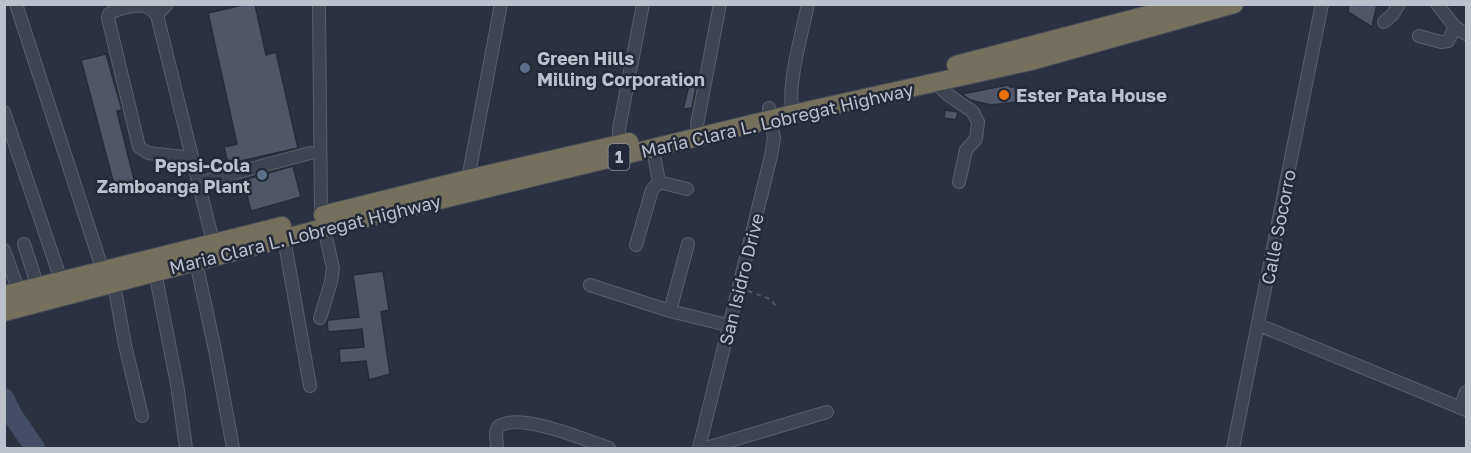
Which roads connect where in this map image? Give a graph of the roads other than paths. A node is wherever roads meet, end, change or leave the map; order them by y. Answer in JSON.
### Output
{"nodes":[{"id":1,"x":16,"y":4,"type":"edge"},
{"id":2,"x":166,"y":4,"type":"edge"},
{"id":3,"x":319,"y":4,"type":"edge"},
{"id":4,"x":501,"y":4,"type":"edge"},
{"id":5,"x":643,"y":4,"type":"edge"},
{"id":6,"x":720,"y":4,"type":"edge"},
{"id":7,"x":808,"y":4,"type":"edge"},
{"id":8,"x":1190,"y":4,"type":"edge"},
{"id":9,"x":1234,"y":4,"type":"edge"},
{"id":10,"x":1399,"y":4,"type":"edge"},
{"id":11,"x":1437,"y":4,"type":"edge"},
{"id":12,"x":1318,"y":8,"type":"edge"},
{"id":13,"x":1164,"y":14,"type":"edge"},
{"id":14,"x":157,"y":15,"type":"junction"},
{"id":15,"x":1145,"y":17,"type":"edge"},
{"id":16,"x":1384,"y":22,"type":"dead end"},
{"id":17,"x":1455,"y":27,"type":"junction"},
{"id":18,"x":1467,"y":34,"type":"edge"},
{"id":19,"x":1419,"y":36,"type":"dead end"},
{"id":20,"x":1030,"y":54,"type":"junction"},
{"id":21,"x":935,"y":82,"type":"junction"},
{"id":22,"x":791,"y":109,"type":"junction"},
{"id":23,"x":4,"y":112,"type":"edge"},
{"id":24,"x":770,"y":114,"type":"junction"},
{"id":25,"x":697,"y":125,"type":"junction"},
{"id":26,"x":652,"y":149,"type":"junction"},
{"id":27,"x":620,"y":150,"type":"junction"},
{"id":28,"x":310,"y":153,"type":"dead end"},
{"id":29,"x":192,"y":158,"type":"junction"},
{"id":30,"x":659,"y":182,"type":"junction"},
{"id":31,"x":959,"y":182,"type":"dead end"},
{"id":32,"x":198,"y":183,"type":"junction"},
{"id":33,"x":469,"y":185,"type":"junction"},
{"id":34,"x":687,"y":189,"type":"dead end"},
{"id":35,"x":322,"y":222,"type":"junction"},
{"id":36,"x":284,"y":238,"type":"junction"},
{"id":37,"x":24,"y":244,"type":"dead end"},
{"id":38,"x":688,"y":244,"type":"dead end"},
{"id":39,"x":636,"y":246,"type":"dead end"},
{"id":40,"x":4,"y":250,"type":"edge"},
{"id":41,"x":215,"y":250,"type":"junction"},
{"id":42,"x":196,"y":262,"type":"junction"},
{"id":43,"x":155,"y":272,"type":"junction"},
{"id":44,"x":109,"y":277,"type":"junction"},
{"id":45,"x":590,"y":285,"type":"dead end"},
{"id":46,"x":38,"y":287,"type":"junction"},
{"id":47,"x":63,"y":289,"type":"junction"},
{"id":48,"x":12,"y":294,"type":"edge"},
{"id":49,"x":670,"y":311,"type":"junction"},
{"id":50,"x":4,"y":312,"type":"edge"},
{"id":51,"x":320,"y":318,"type":"dead end"},
{"id":52,"x":1259,"y":325,"type":"junction"},
{"id":53,"x":730,"y":326,"type":"junction"},
{"id":54,"x":310,"y":386,"type":"dead end"},
{"id":55,"x":1467,"y":392,"type":"edge"},
{"id":56,"x":1463,"y":409,"type":"edge"},
{"id":57,"x":827,"y":412,"type":"dead end"},
{"id":58,"x":142,"y":416,"type":"dead end"},
{"id":59,"x":186,"y":448,"type":"edge"},
{"id":60,"x":233,"y":448,"type":"edge"},
{"id":61,"x":497,"y":448,"type":"edge"},
{"id":62,"x":609,"y":448,"type":"edge"},
{"id":63,"x":699,"y":448,"type":"edge"},
{"id":64,"x":706,"y":448,"type":"edge"},
{"id":65,"x":1233,"y":448,"type":"edge"}],
"edges":[{"from":1,"to":44,"type":"street"},
{"from":2,"to":14,"type":"street"},
{"from":3,"to":35,"type":"street"},
{"from":4,"to":33,"type":"street"},
{"from":5,"to":27,"type":"street"},
{"from":6,"to":25,"type":"street"},
{"from":7,"to":22,"type":"street"},
{"from":8,"to":13,"type":"highway","name":"Maria Clara L. Lobregat Highway","number":"1"},
{"from":9,"to":13,"type":"highway","name":"Maria Clara L. Lobregat Highway","number":"1"},
{"from":10,"to":16,"type":"street"},
{"from":11,"to":17,"type":"street"},
{"from":12,"to":52,"type":"street","name":"Calle Socorro"},
{"from":13,"to":15,"type":"highway","name":"Maria Clara L. Lobregat Highway","number":"1"},
{"from":14,"to":29,"type":"street"},
{"from":14,"to":29,"type":"street"},
{"from":15,"to":20,"type":"highway","name":"Maria Clara L. Lobregat Highway","number":"1"},
{"from":17,"to":18,"type":"street"},
{"from":17,"to":19,"type":"street"},
{"from":20,"to":21,"type":"highway","name":"Maria Clara L. Lobregat Highway","number":"1"},
{"from":20,"to":22,"type":"highway","name":"Maria Clara L. Lobregat Highway","number":"1"},
{"from":21,"to":22,"type":"highway","name":"Maria Clara L. Lobregat Highway","number":"1"},
{"from":21,"to":31,"type":"street"},
{"from":22,"to":24,"type":"highway","name":"Maria Clara L. Lobregat Highway","number":"1"},
{"from":23,"to":47,"type":"street"},
{"from":24,"to":25,"type":"highway","name":"Maria Clara L. Lobregat Highway","number":"1"},
{"from":24,"to":26,"type":"highway","name":"Maria Clara L. Lobregat Highway","number":"1"},
{"from":24,"to":53,"type":"street","name":"San Isidro Drive"},
{"from":25,"to":27,"type":"highway","name":"Maria Clara L. Lobregat Highway","number":"1"},
{"from":26,"to":27,"type":"highway","name":"Maria Clara L. Lobregat Highway","number":"1"},
{"from":26,"to":30,"type":"street"},
{"from":27,"to":33,"type":"highway","name":"Maria Clara L. Lobregat Highway","number":"1"},
{"from":28,"to":32,"type":"street"},
{"from":29,"to":32,"type":"street"},
{"from":30,"to":34,"type":"street"},
{"from":30,"to":39,"type":"street"},
{"from":32,"to":41,"type":"street"},
{"from":33,"to":35,"type":"highway","name":"Maria Clara L. Lobregat Highway","number":"1"},
{"from":35,"to":36,"type":"highway","name":"Maria Clara L. Lobregat Highway","number":"1"},
{"from":35,"to":41,"type":"highway","name":"Maria Clara L. Lobregat Highway","number":"1"},
{"from":35,"to":51,"type":"street"},
{"from":36,"to":41,"type":"highway","name":"Maria Clara L. Lobregat Highway","number":"1"},
{"from":36,"to":54,"type":"street"},
{"from":37,"to":46,"type":"street"},
{"from":38,"to":49,"type":"street"},
{"from":40,"to":48,"type":"street"},
{"from":41,"to":42,"type":"highway","name":"Maria Clara L. Lobregat Highway","number":"1"},
{"from":41,"to":44,"type":"highway","name":"Maria Clara L. Lobregat Highway","number":"1"},
{"from":42,"to":43,"type":"highway","name":"Maria Clara L. Lobregat Highway","number":"1"},
{"from":42,"to":60,"type":"street"},
{"from":43,"to":44,"type":"highway","name":"Maria Clara L. Lobregat Highway","number":"1"},
{"from":43,"to":59,"type":"street"},
{"from":44,"to":47,"type":"highway","name":"Maria Clara L. Lobregat Highway","number":"1"},
{"from":44,"to":58,"type":"street"},
{"from":45,"to":49,"type":"street"},
{"from":46,"to":47,"type":"highway","name":"Maria Clara L. Lobregat Highway","number":"1"},
{"from":46,"to":48,"type":"highway","name":"Maria Clara L. Lobregat Highway","number":"1"},
{"from":47,"to":50,"type":"highway","name":"Maria Clara L. Lobregat Highway","number":"1"},
{"from":49,"to":53,"type":"street"},
{"from":52,"to":56,"type":"street"},
{"from":52,"to":65,"type":"street","name":"Calle Socorro"},
{"from":53,"to":63,"type":"street","name":"San Isidro Drive"},
{"from":55,"to":56,"type":"street"},
{"from":57,"to":64,"type":"street"},
{"from":61,"to":62,"type":"street"}]}
